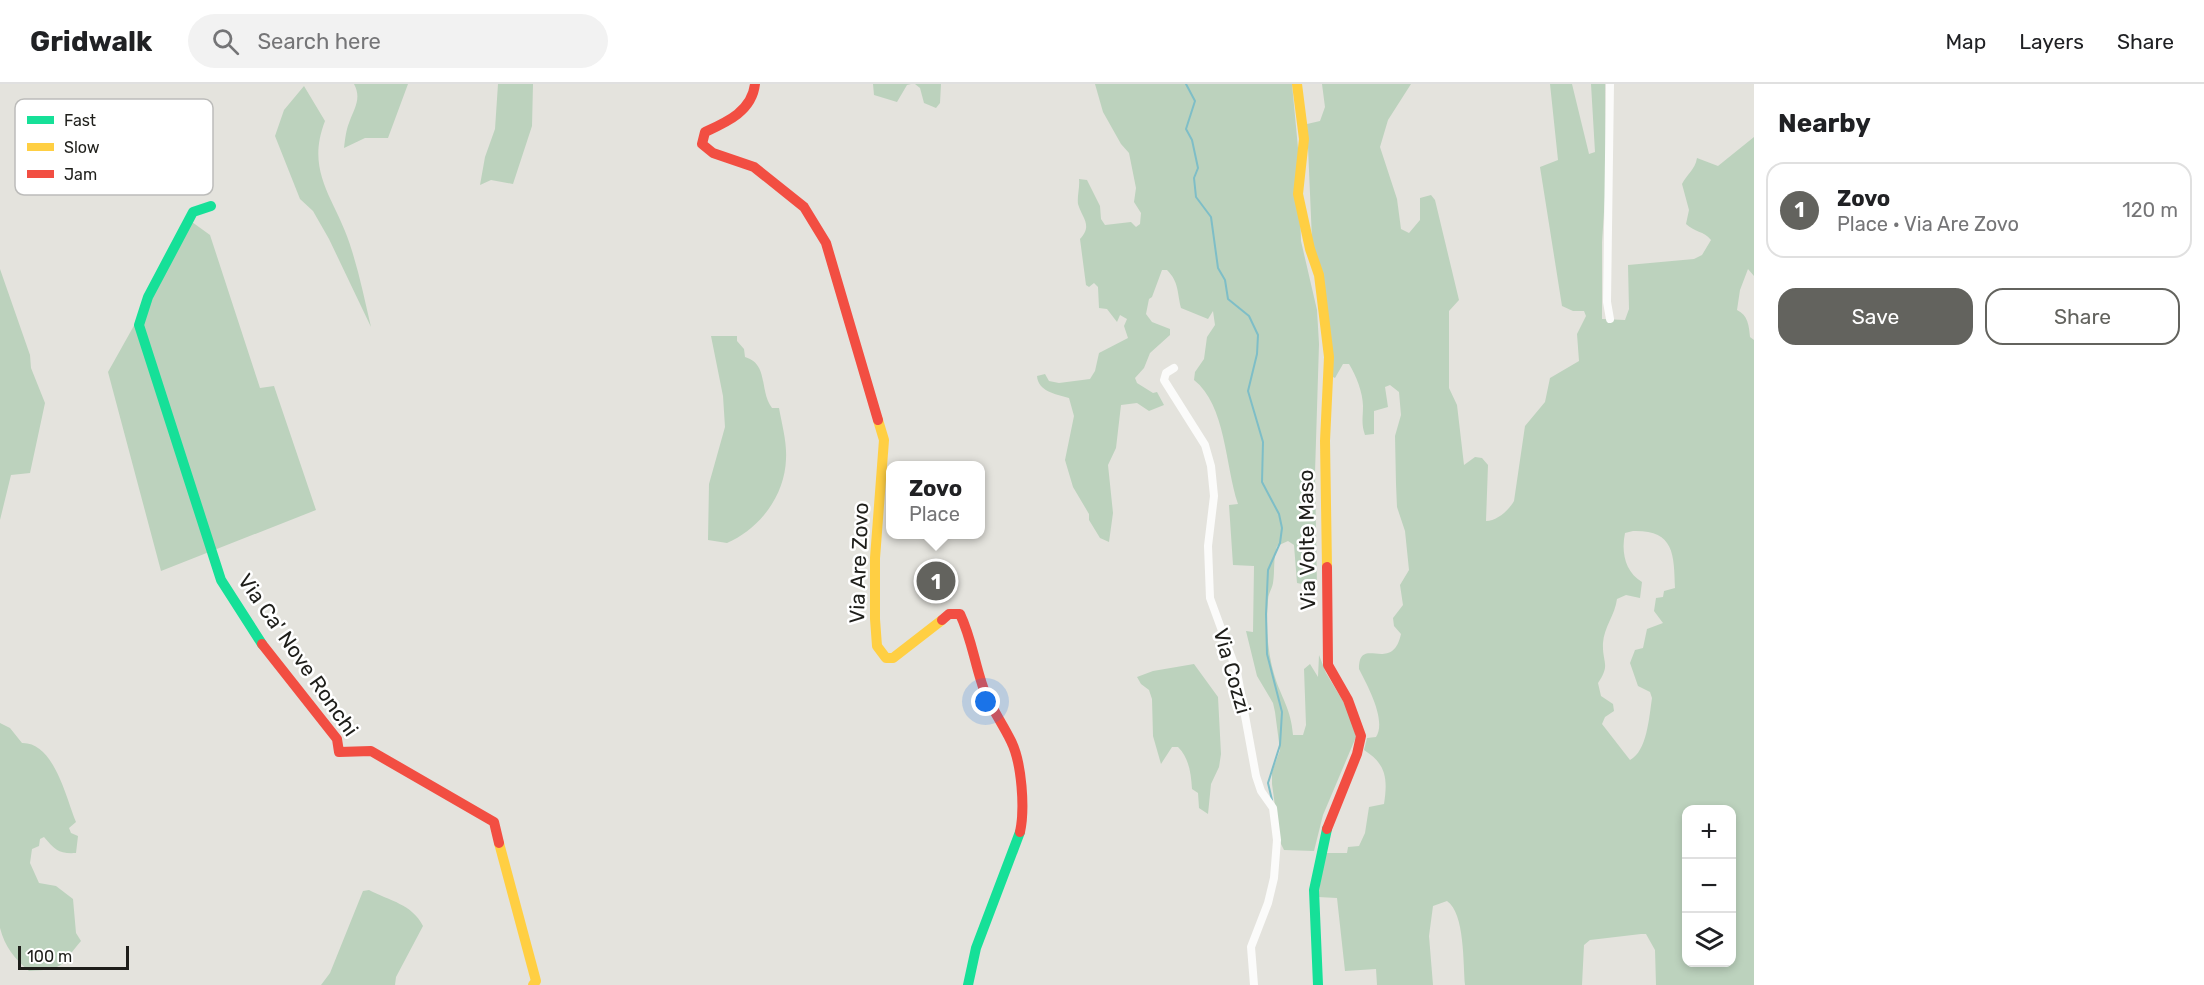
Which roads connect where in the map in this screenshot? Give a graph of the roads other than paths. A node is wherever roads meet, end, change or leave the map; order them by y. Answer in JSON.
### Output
{"nodes":[{"id":1,"x":755,"y":84,"type":"edge"},
{"id":2,"x":1297,"y":84,"type":"edge"},
{"id":3,"x":1610,"y":84,"type":"edge"},
{"id":4,"x":211,"y":206,"type":"dead end"},
{"id":5,"x":1610,"y":319,"type":"dead end"},
{"id":6,"x":1174,"y":368,"type":"dead end"},
{"id":7,"x":533,"y":985,"type":"edge"},
{"id":8,"x":968,"y":985,"type":"edge"},
{"id":9,"x":1254,"y":985,"type":"edge"},
{"id":10,"x":1318,"y":985,"type":"edge"}],
"edges":[{"from":1,"to":8,"type":"street","name":"Via Are Zovo"},
{"from":2,"to":10,"type":"street","name":"Via Volte Maso"},
{"from":3,"to":5,"type":"street"},
{"from":4,"to":7,"type":"street","name":"Via Ca' Nove Ronchi"},
{"from":6,"to":9,"type":"street","name":"Via Cozzi"}]}
